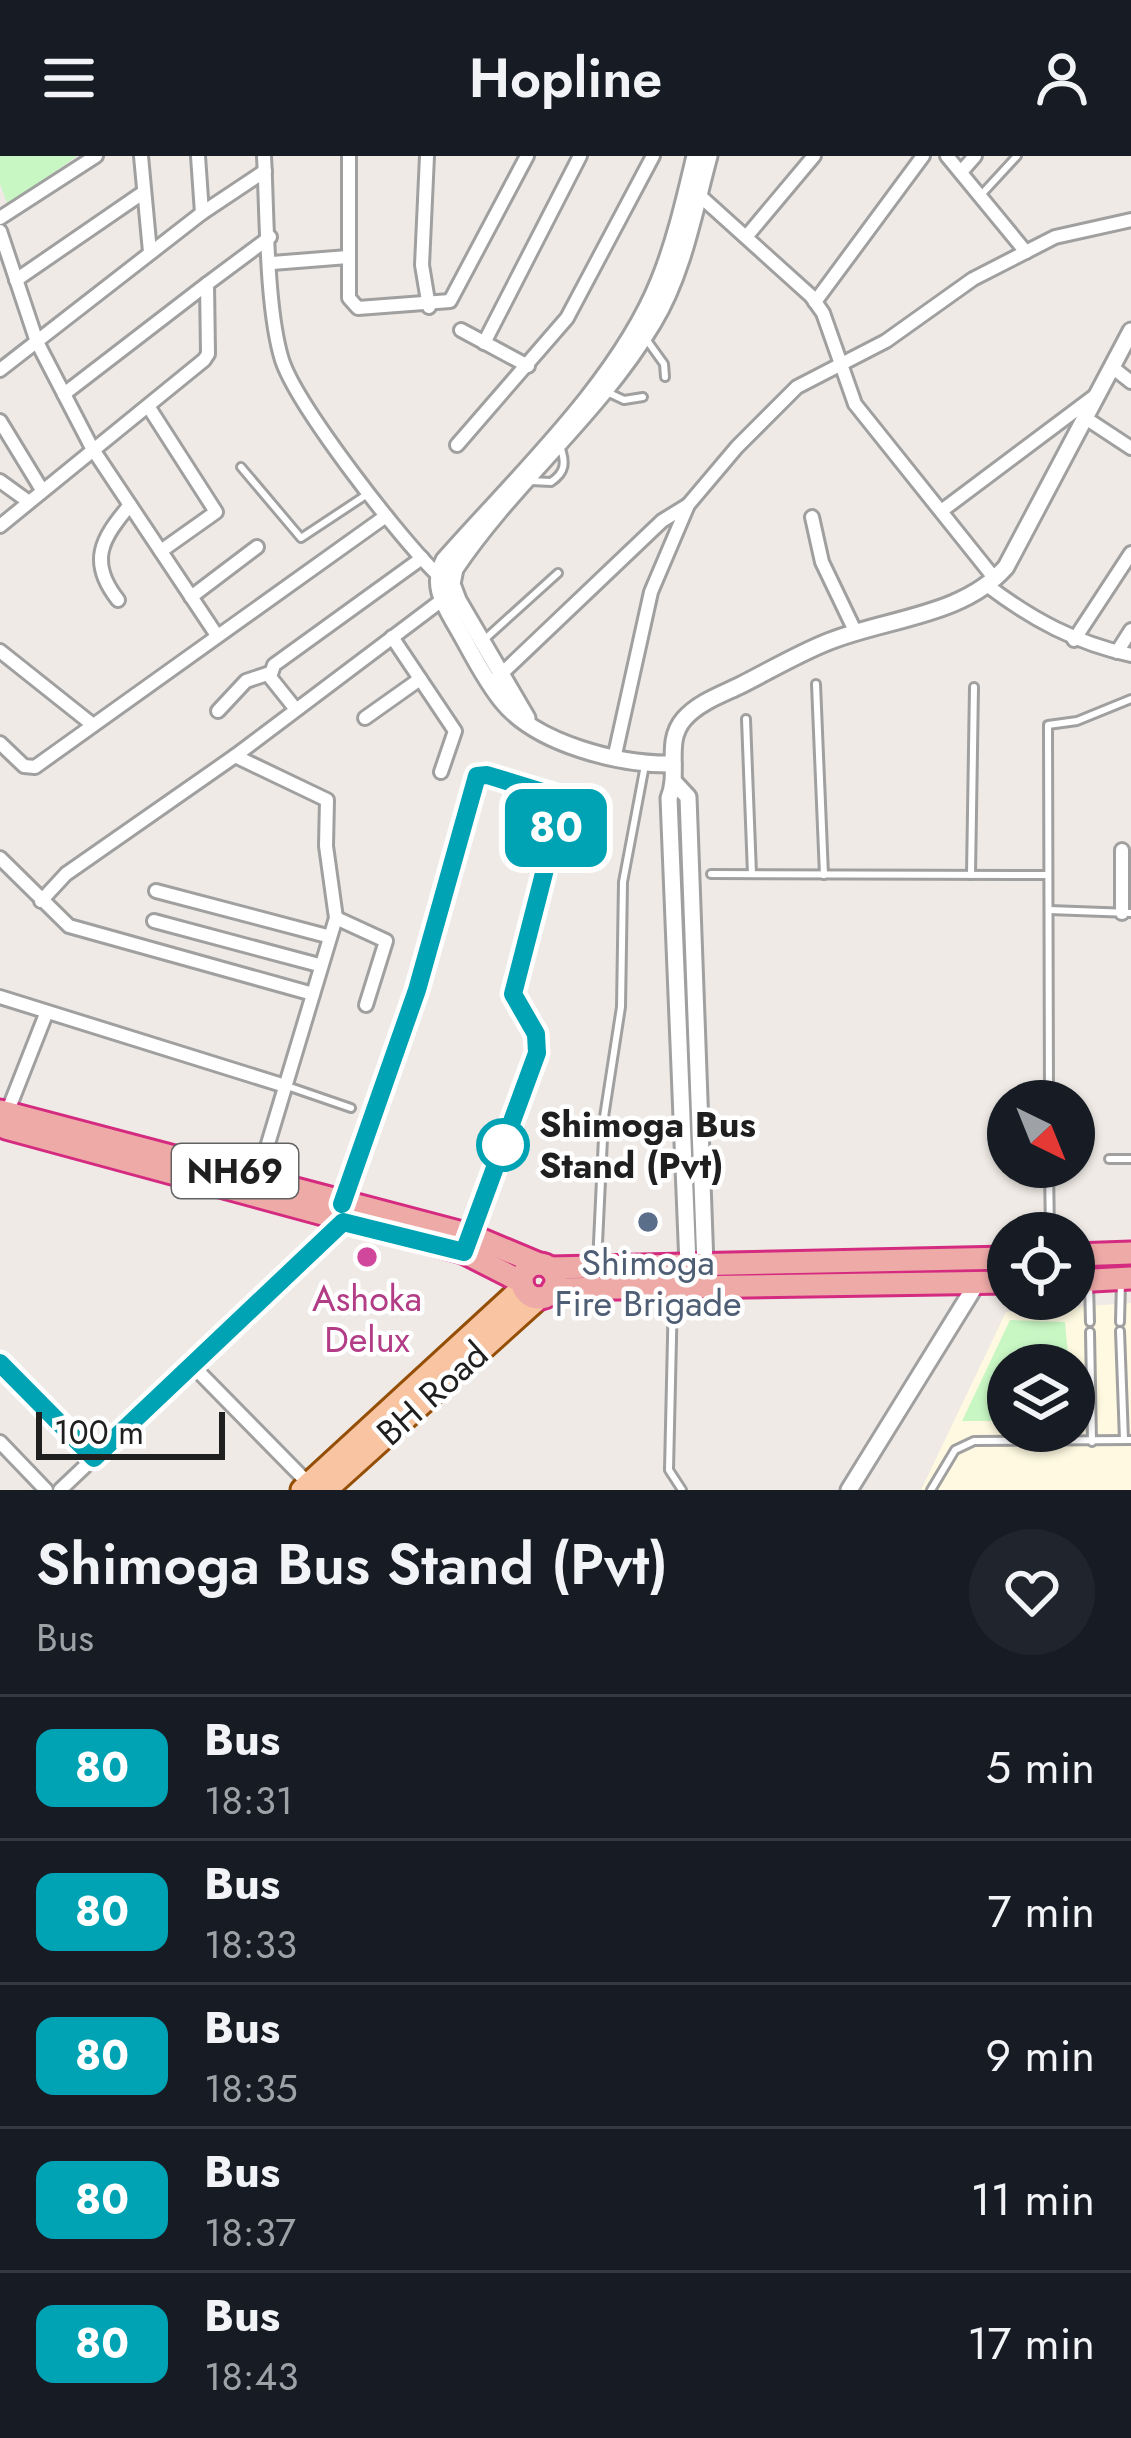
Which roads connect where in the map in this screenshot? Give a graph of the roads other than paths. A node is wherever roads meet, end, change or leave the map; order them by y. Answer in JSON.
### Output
{"nodes":[{"id":1,"x":96,"y":156,"type":"edge"},
{"id":2,"x":141,"y":156,"type":"edge"},
{"id":3,"x":198,"y":156,"type":"edge"},
{"id":4,"x":349,"y":156,"type":"edge"},
{"id":5,"x":427,"y":156,"type":"edge"},
{"id":6,"x":440,"y":156,"type":"edge"},
{"id":7,"x":527,"y":156,"type":"edge"},
{"id":8,"x":580,"y":156,"type":"edge"},
{"id":9,"x":653,"y":156,"type":"edge"},
{"id":10,"x":695,"y":156,"type":"edge"},
{"id":11,"x":709,"y":156,"type":"edge"},
{"id":12,"x":814,"y":156,"type":"edge"},
{"id":13,"x":923,"y":156,"type":"edge"},
{"id":14,"x":947,"y":156,"type":"edge"},
{"id":15,"x":975,"y":156,"type":"edge"},
{"id":16,"x":1017,"y":156,"type":"edge"},
{"id":17,"x":265,"y":163,"type":"edge"},
{"id":18,"x":961,"y":172,"type":"junction"},
{"id":19,"x":427,"y":177,"type":"junction"},
{"id":20,"x":144,"y":192,"type":"junction"},
{"id":21,"x":698,"y":195,"type":"junction"},
{"id":22,"x":981,"y":195,"type":"junction"},
{"id":23,"x":202,"y":213,"type":"junction"},
{"id":24,"x":0,"y":218,"type":"edge"},
{"id":25,"x":1131,"y":220,"type":"edge"},
{"id":26,"x":0,"y":231,"type":"edge"},
{"id":27,"x":270,"y":237,"type":"junction"},
{"id":28,"x":746,"y":237,"type":"junction"},
{"id":29,"x":150,"y":252,"type":"junction"},
{"id":30,"x":1027,"y":252,"type":"junction"},
{"id":31,"x":349,"y":257,"type":"junction"},
{"id":32,"x":272,"y":262,"type":"junction"},
{"id":33,"x":16,"y":280,"type":"junction"},
{"id":34,"x":208,"y":284,"type":"junction"},
{"id":35,"x":815,"y":302,"type":"junction"},
{"id":36,"x":429,"y":307,"type":"junction"},
{"id":37,"x":461,"y":330,"type":"dead end"},
{"id":38,"x":1131,"y":331,"type":"edge"},
{"id":39,"x":639,"y":333,"type":"junction"},
{"id":40,"x":37,"y":342,"type":"junction"},
{"id":41,"x":484,"y":343,"type":"junction"},
{"id":42,"x":527,"y":366,"type":"junction"},
{"id":43,"x":838,"y":367,"type":"junction"},
{"id":44,"x":1112,"y":367,"type":"junction"},
{"id":45,"x":0,"y":370,"type":"edge"},
{"id":46,"x":665,"y":377,"type":"dead end"},
{"id":47,"x":1131,"y":382,"type":"edge"},
{"id":48,"x":1101,"y":391,"type":"junction"},
{"id":49,"x":606,"y":392,"type":"junction"},
{"id":50,"x":64,"y":394,"type":"junction"},
{"id":51,"x":643,"y":397,"type":"dead end"},
{"id":52,"x":148,"y":406,"type":"junction"},
{"id":53,"x":1088,"y":419,"type":"junction"},
{"id":54,"x":0,"y":422,"type":"edge"},
{"id":55,"x":457,"y":445,"type":"dead end"},
{"id":56,"x":92,"y":448,"type":"junction"},
{"id":57,"x":1131,"y":448,"type":"edge"},
{"id":58,"x":241,"y":467,"type":"dead end"},
{"id":59,"x":0,"y":481,"type":"edge"},
{"id":60,"x":42,"y":490,"type":"junction"},
{"id":61,"x":370,"y":493,"type":"junction"},
{"id":62,"x":29,"y":502,"type":"junction"},
{"id":63,"x":130,"y":505,"type":"junction"},
{"id":64,"x":688,"y":505,"type":"junction"},
{"id":65,"x":944,"y":509,"type":"junction"},
{"id":66,"x":386,"y":516,"type":"junction"},
{"id":67,"x":812,"y":517,"type":"dead end"},
{"id":68,"x":0,"y":526,"type":"edge"},
{"id":69,"x":257,"y":547,"type":"dead end"},
{"id":70,"x":161,"y":551,"type":"junction"},
{"id":71,"x":1131,"y":553,"type":"edge"},
{"id":72,"x":422,"y":558,"type":"junction"},
{"id":73,"x":558,"y":573,"type":"dead end"},
{"id":74,"x":445,"y":580,"type":"junction"},
{"id":75,"x":991,"y":583,"type":"junction"},
{"id":76,"x":191,"y":597,"type":"junction"},
{"id":77,"x":118,"y":600,"type":"dead end"},
{"id":78,"x":442,"y":600,"type":"junction"},
{"id":79,"x":1131,"y":630,"type":"edge"},
{"id":80,"x":856,"y":633,"type":"junction"},
{"id":81,"x":216,"y":634,"type":"junction"},
{"id":82,"x":392,"y":637,"type":"junction"},
{"id":83,"x":1074,"y":640,"type":"junction"},
{"id":84,"x":482,"y":641,"type":"junction"},
{"id":85,"x":1124,"y":654,"type":"edge"},
{"id":86,"x":2,"y":656,"type":"edge"},
{"id":87,"x":270,"y":673,"type":"junction"},
{"id":88,"x":419,"y":679,"type":"junction"},
{"id":89,"x":495,"y":679,"type":"junction"},
{"id":90,"x":816,"y":684,"type":"dead end"},
{"id":91,"x":974,"y":687,"type":"dead end"},
{"id":92,"x":1131,"y":699,"type":"edge"},
{"id":93,"x":294,"y":707,"type":"junction"},
{"id":94,"x":218,"y":711,"type":"dead end"},
{"id":95,"x":365,"y":718,"type":"dead end"},
{"id":96,"x":746,"y":719,"type":"dead end"},
{"id":97,"x":93,"y":725,"type":"junction"},
{"id":98,"x":0,"y":743,"type":"edge"},
{"id":99,"x":236,"y":756,"type":"junction"},
{"id":100,"x":614,"y":759,"type":"junction"},
{"id":101,"x":645,"y":764,"type":"junction"},
{"id":102,"x":673,"y":764,"type":"junction"},
{"id":103,"x":441,"y":772,"type":"dead end"},
{"id":104,"x":1122,"y":850,"type":"dead end"},
{"id":105,"x":3,"y":867,"type":"edge"},
{"id":106,"x":711,"y":874,"type":"dead end"},
{"id":107,"x":752,"y":874,"type":"junction"},
{"id":108,"x":824,"y":875,"type":"junction"},
{"id":109,"x":971,"y":875,"type":"junction"},
{"id":110,"x":1048,"y":875,"type":"junction"},
{"id":111,"x":156,"y":891,"type":"dead end"},
{"id":112,"x":41,"y":901,"type":"junction"},
{"id":113,"x":1048,"y":910,"type":"junction"},
{"id":114,"x":1126,"y":913,"type":"edge"},
{"id":115,"x":336,"y":918,"type":"junction"},
{"id":116,"x":154,"y":921,"type":"dead end"},
{"id":117,"x":327,"y":936,"type":"junction"},
{"id":118,"x":319,"y":965,"type":"junction"},
{"id":119,"x":313,"y":994,"type":"junction"},
{"id":120,"x":0,"y":997,"type":"edge"},
{"id":121,"x":366,"y":1005,"type":"dead end"},
{"id":122,"x":46,"y":1014,"type":"junction"},
{"id":123,"x":1049,"y":1080,"type":"edge"},
{"id":124,"x":282,"y":1085,"type":"junction"},
{"id":125,"x":352,"y":1108,"type":"dead end"},
{"id":126,"x":3,"y":1124,"type":"edge"},
{"id":127,"x":1109,"y":1159,"type":"dead end"},
{"id":128,"x":1131,"y":1159,"type":"edge"},
{"id":129,"x":258,"y":1177,"type":"junction"},
{"id":130,"x":342,"y":1213,"type":"junction"},
{"id":131,"x":467,"y":1244,"type":"junction"},
{"id":132,"x":1131,"y":1253,"type":"edge"},
{"id":133,"x":1095,"y":1254,"type":"edge"},
{"id":134,"x":987,"y":1258,"type":"edge"},
{"id":135,"x":697,"y":1265,"type":"junction"},
{"id":136,"x":597,"y":1267,"type":"junction"},
{"id":137,"x":1126,"y":1278,"type":"edge"},
{"id":138,"x":1095,"y":1280,"type":"edge"},
{"id":139,"x":538,"y":1281,"type":"junction"},
{"id":140,"x":977,"y":1282,"type":"junction"},
{"id":141,"x":987,"y":1282,"type":"edge"},
{"id":142,"x":674,"y":1287,"type":"junction"},
{"id":143,"x":0,"y":1363,"type":"edge"},
{"id":144,"x":191,"y":1364,"type":"junction"},
{"id":145,"x":1128,"y":1440,"type":"edge"},
{"id":146,"x":987,"y":1441,"type":"edge"},
{"id":147,"x":0,"y":1442,"type":"edge"},
{"id":148,"x":1095,"y":1442,"type":"edge"},
{"id":149,"x":94,"y":1458,"type":"junction"},
{"id":150,"x":312,"y":1488,"type":"edge"},
{"id":151,"x":46,"y":1490,"type":"edge"},
{"id":152,"x":60,"y":1490,"type":"edge"},
{"id":153,"x":682,"y":1490,"type":"edge"},
{"id":154,"x":849,"y":1490,"type":"edge"},
{"id":155,"x":931,"y":1490,"type":"edge"}],
"edges":[{"from":1,"to":24,"type":"street"},
{"from":2,"to":20,"type":"street"},
{"from":3,"to":23,"type":"street"},
{"from":4,"to":31,"type":"street"},
{"from":5,"to":19,"type":"street"},
{"from":6,"to":19,"type":"street"},
{"from":7,"to":36,"type":"street"},
{"from":8,"to":41,"type":"street"},
{"from":9,"to":42,"type":"street"},
{"from":10,"to":39,"type":"street"},
{"from":11,"to":21,"type":"street"},
{"from":12,"to":28,"type":"street"},
{"from":13,"to":35,"type":"street"},
{"from":14,"to":18,"type":"street"},
{"from":15,"to":18,"type":"street"},
{"from":16,"to":22,"type":"lane"},
{"from":17,"to":23,"type":"street"},
{"from":17,"to":27,"type":"street"},
{"from":18,"to":22,"type":"street"},
{"from":19,"to":36,"type":"street"},
{"from":20,"to":29,"type":"street"},
{"from":20,"to":33,"type":"street"},
{"from":21,"to":28,"type":"street"},
{"from":21,"to":39,"type":"street"},
{"from":22,"to":30,"type":"street"},
{"from":23,"to":29,"type":"street"},
{"from":25,"to":30,"type":"street"},
{"from":26,"to":33,"type":"street"},
{"from":27,"to":32,"type":"street"},
{"from":27,"to":34,"type":"street"},
{"from":28,"to":35,"type":"street"},
{"from":29,"to":40,"type":"street"},
{"from":30,"to":43,"type":"street"},
{"from":31,"to":32,"type":"street"},
{"from":31,"to":36,"type":"street"},
{"from":32,"to":61,"type":"street"},
{"from":33,"to":40,"type":"street"},
{"from":34,"to":50,"type":"street"},
{"from":34,"to":52,"type":"street"},
{"from":35,"to":43,"type":"street"},
{"from":37,"to":41,"type":"street"},
{"from":38,"to":44,"type":"street"},
{"from":39,"to":46,"type":"lane"},
{"from":39,"to":49,"type":"street"},
{"from":39,"to":74,"type":"street"},
{"from":40,"to":45,"type":"street"},
{"from":40,"to":50,"type":"street"},
{"from":41,"to":42,"type":"street"},
{"from":42,"to":55,"type":"street"},
{"from":43,"to":64,"type":"street"},
{"from":43,"to":65,"type":"street"},
{"from":44,"to":47,"type":"street"},
{"from":44,"to":48,"type":"street"},
{"from":48,"to":53,"type":"street"},
{"from":48,"to":65,"type":"street"},
{"from":49,"to":51,"type":"lane"},
{"from":49,"to":74,"type":"street"},
{"from":50,"to":56,"type":"street"},
{"from":52,"to":56,"type":"street"},
{"from":52,"to":70,"type":"street"},
{"from":53,"to":57,"type":"street"},
{"from":53,"to":75,"type":"street"},
{"from":54,"to":60,"type":"street"},
{"from":56,"to":60,"type":"street"},
{"from":56,"to":63,"type":"street"},
{"from":58,"to":61,"type":"lane"},
{"from":59,"to":62,"type":"street"},
{"from":60,"to":62,"type":"street"},
{"from":61,"to":66,"type":"street"},
{"from":62,"to":68,"type":"street"},
{"from":63,"to":70,"type":"street"},
{"from":63,"to":77,"type":"street"},
{"from":64,"to":89,"type":"street"},
{"from":64,"to":100,"type":"street"},
{"from":65,"to":75,"type":"street"},
{"from":66,"to":72,"type":"street"},
{"from":66,"to":81,"type":"street"},
{"from":67,"to":80,"type":"street"},
{"from":69,"to":76,"type":"street"},
{"from":70,"to":76,"type":"street"},
{"from":71,"to":83,"type":"street"},
{"from":72,"to":74,"type":"street"},
{"from":72,"to":87,"type":"street"},
{"from":73,"to":84,"type":"lane"},
{"from":74,"to":78,"type":"street"},
{"from":74,"to":84,"type":"street"},
{"from":75,"to":80,"type":"street"},
{"from":75,"to":83,"type":"street"},
{"from":76,"to":81,"type":"street"},
{"from":78,"to":82,"type":"street"},
{"from":78,"to":89,"type":"street"},
{"from":79,"to":85,"type":"street"},
{"from":80,"to":102,"type":"street"},
{"from":81,"to":97,"type":"street"},
{"from":82,"to":88,"type":"street"},
{"from":82,"to":93,"type":"street"},
{"from":83,"to":85,"type":"street"},
{"from":84,"to":89,"type":"street"},
{"from":86,"to":97,"type":"street"},
{"from":87,"to":93,"type":"street"},
{"from":87,"to":94,"type":"street"},
{"from":88,"to":95,"type":"street"},
{"from":88,"to":103,"type":"street"},
{"from":89,"to":100,"type":"street"},
{"from":90,"to":108,"type":"lane"},
{"from":91,"to":109,"type":"lane"},
{"from":92,"to":110,"type":"lane"},
{"from":93,"to":99,"type":"street"},
{"from":96,"to":107,"type":"lane"},
{"from":97,"to":98,"type":"street"},
{"from":99,"to":112,"type":"street"},
{"from":99,"to":115,"type":"street"},
{"from":100,"to":101,"type":"street"},
{"from":101,"to":102,"type":"street"},
{"from":101,"to":136,"type":"lane"},
{"from":102,"to":135,"type":"street"},
{"from":104,"to":114,"type":"street"},
{"from":105,"to":112,"type":"street"},
{"from":106,"to":107,"type":"lane"},
{"from":107,"to":108,"type":"lane"},
{"from":108,"to":109,"type":"lane"},
{"from":109,"to":110,"type":"lane"},
{"from":110,"to":113,"type":"lane"},
{"from":111,"to":117,"type":"street"},
{"from":112,"to":119,"type":"street"},
{"from":113,"to":114,"type":"lane"},
{"from":113,"to":123,"type":"lane"},
{"from":115,"to":117,"type":"street"},
{"from":115,"to":121,"type":"street"},
{"from":116,"to":118,"type":"street"},
{"from":117,"to":118,"type":"street"},
{"from":118,"to":119,"type":"street"},
{"from":119,"to":124,"type":"street"},
{"from":120,"to":122,"type":"street"},
{"from":122,"to":124,"type":"street"},
{"from":122,"to":126,"type":"street"},
{"from":124,"to":125,"type":"lane"},
{"from":124,"to":129,"type":"street"},
{"from":126,"to":129,"type":"highway","number":"NH69"},
{"from":126,"to":130,"type":"highway","number":"NH69"},
{"from":127,"to":128,"type":"lane"},
{"from":129,"to":130,"type":"highway","number":"NH69"},
{"from":130,"to":131,"type":"highway","number":"NH69"},
{"from":130,"to":131,"type":"lane"},
{"from":130,"to":144,"type":"street"},
{"from":131,"to":139,"type":"highway","number":"NH69"},
{"from":132,"to":133,"type":"highway"},
{"from":134,"to":135,"type":"highway","number":"NH69"},
{"from":135,"to":136,"type":"highway","number":"NH69"},
{"from":136,"to":139,"type":"highway","number":"NH69"},
{"from":137,"to":138,"type":"highway"},
{"from":137,"to":145,"type":"lane"},
{"from":139,"to":142,"type":"highway","number":"NH69"},
{"from":139,"to":150,"type":"main road","name":"BH Road"},
{"from":140,"to":141,"type":"highway","number":"NH69"},
{"from":140,"to":142,"type":"highway","number":"NH69"},
{"from":140,"to":154,"type":"street"},
{"from":142,"to":153,"type":"lane"},
{"from":143,"to":149,"type":"street"},
{"from":144,"to":149,"type":"street"},
{"from":144,"to":150,"type":"street"},
{"from":145,"to":148,"type":"lane"},
{"from":146,"to":155,"type":"lane"},
{"from":147,"to":151,"type":"street"},
{"from":149,"to":152,"type":"street"}]}
